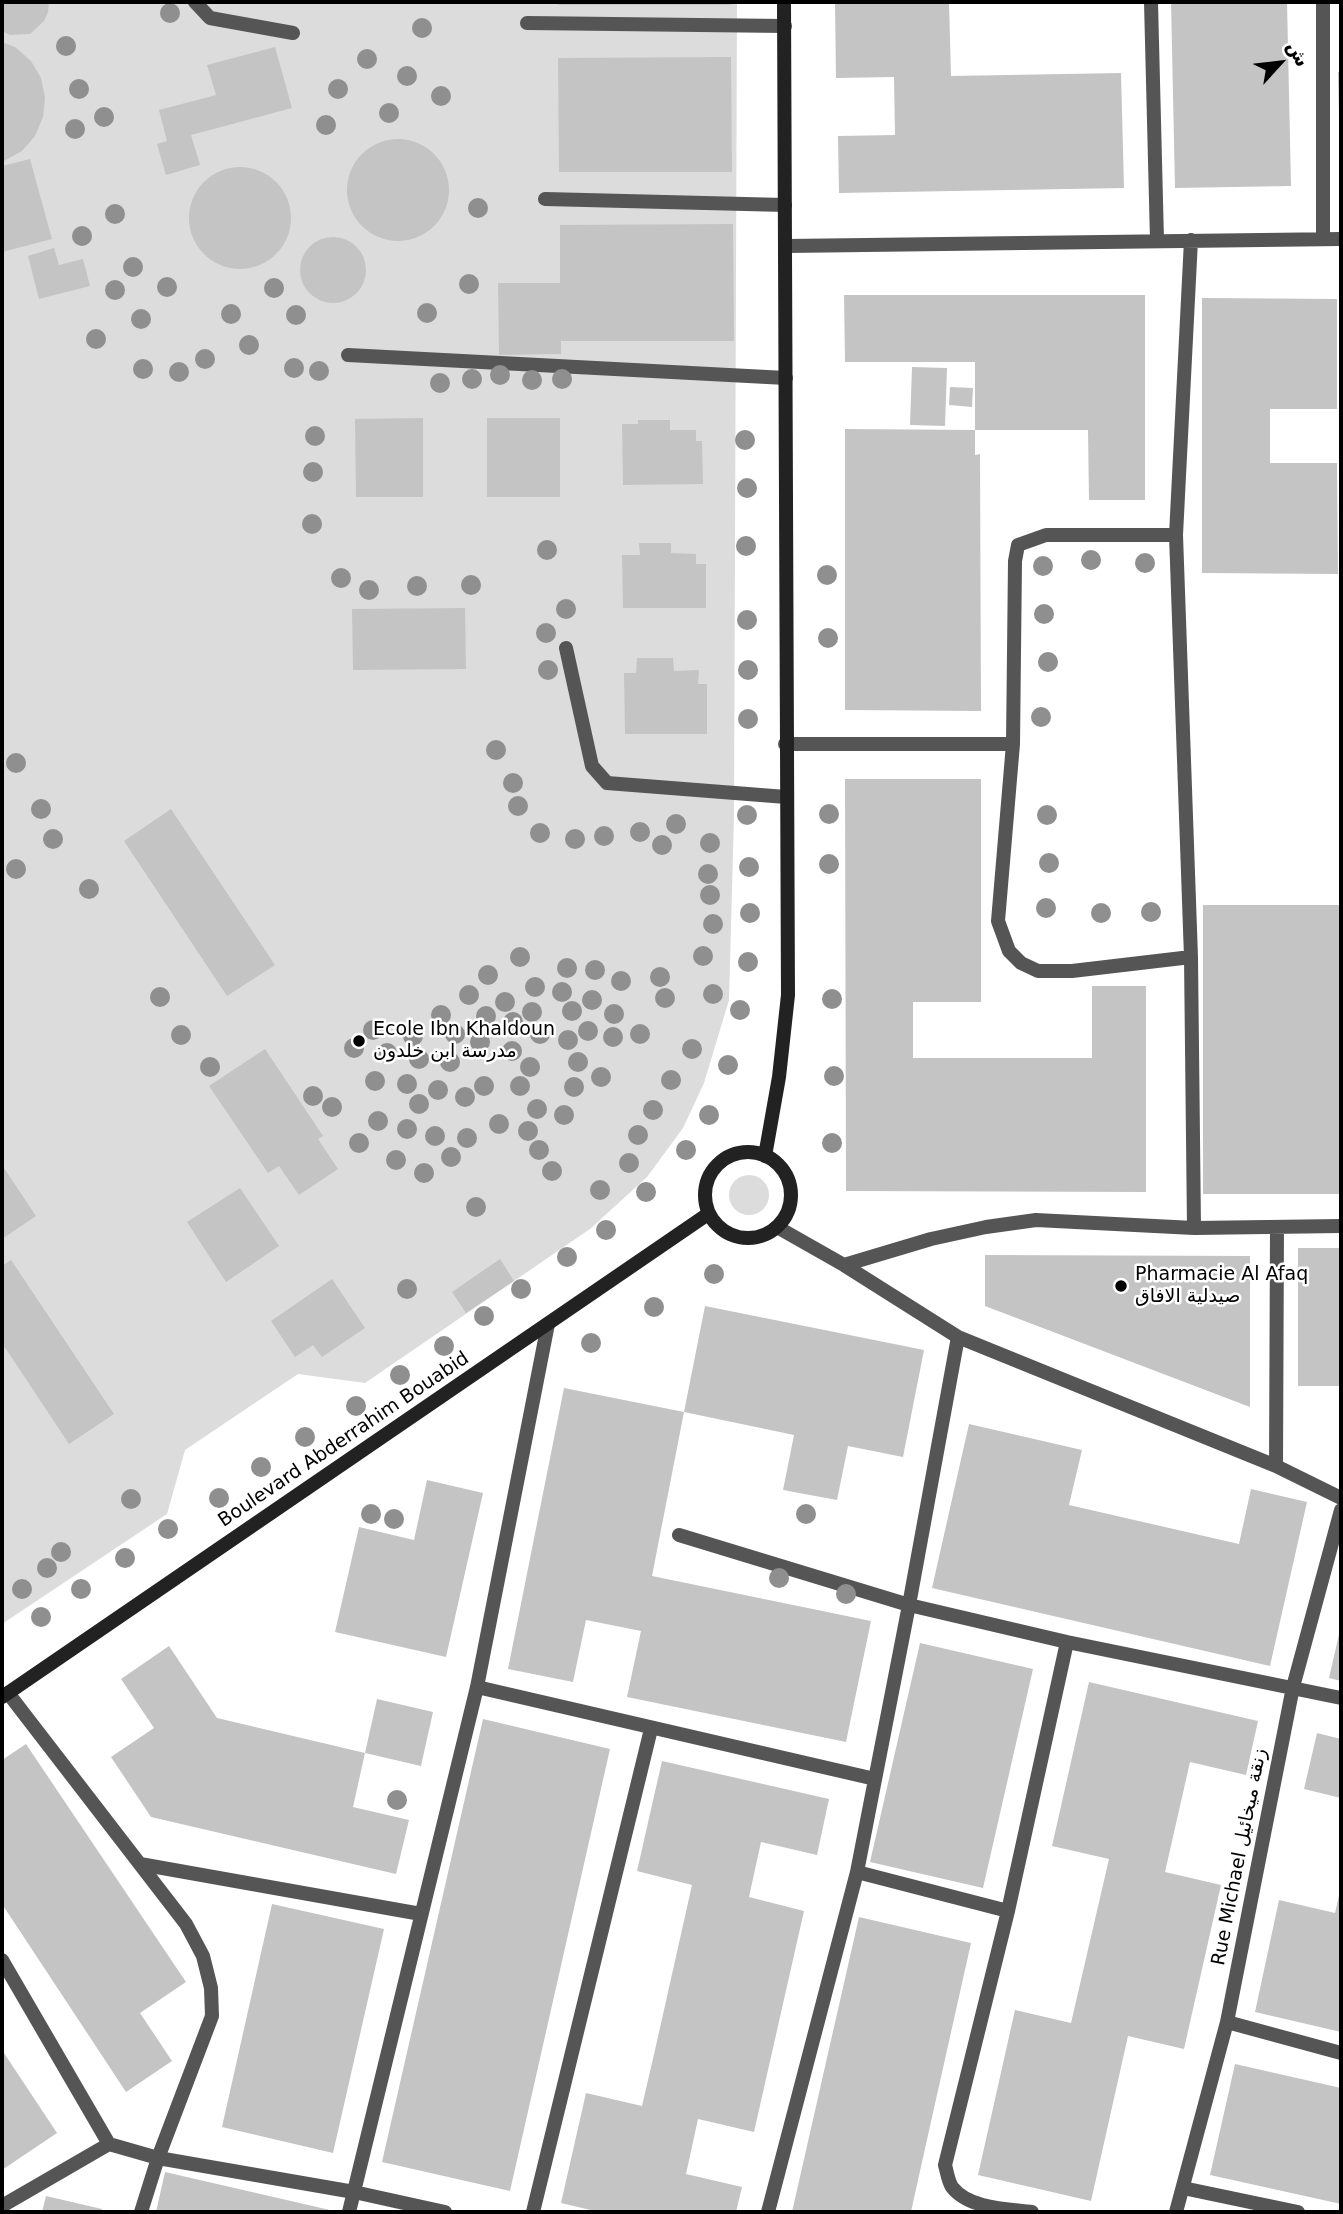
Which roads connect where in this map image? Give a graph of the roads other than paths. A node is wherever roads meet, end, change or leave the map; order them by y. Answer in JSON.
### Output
{"nodes":[{"id":1,"x":195,"y":2,"type":"edge"},
{"id":2,"x":785,"y":2,"type":"edge"},
{"id":3,"x":1152,"y":2,"type":"edge"},
{"id":4,"x":1323,"y":2,"type":"edge"},
{"id":5,"x":527,"y":23,"type":"dead end"},
{"id":6,"x":785,"y":26,"type":"junction"},
{"id":7,"x":293,"y":33,"type":"dead end"},
{"id":8,"x":545,"y":200,"type":"dead end"},
{"id":9,"x":785,"y":205,"type":"junction"},
{"id":10,"x":1323,"y":239,"type":"junction"},
{"id":11,"x":1341,"y":239,"type":"edge"},
{"id":12,"x":1157,"y":240,"type":"junction"},
{"id":13,"x":1191,"y":240,"type":"junction"},
{"id":14,"x":786,"y":246,"type":"junction"},
{"id":15,"x":348,"y":355,"type":"dead end"},
{"id":16,"x":786,"y":378,"type":"junction"},
{"id":17,"x":1176,"y":535,"type":"junction"},
{"id":18,"x":566,"y":648,"type":"dead end"},
{"id":19,"x":785,"y":744,"type":"junction"},
{"id":20,"x":1013,"y":744,"type":"junction"},
{"id":21,"x":786,"y":797,"type":"junction"},
{"id":22,"x":1191,"y":957,"type":"junction"},
{"id":23,"x":765,"y":1156,"type":"junction"},
{"id":24,"x":708,"y":1214,"type":"junction"},
{"id":25,"x":1341,"y":1226,"type":"edge"},
{"id":26,"x":777,"y":1227,"type":"junction"},
{"id":27,"x":1277,"y":1227,"type":"junction"},
{"id":28,"x":1194,"y":1228,"type":"junction"},
{"id":29,"x":844,"y":1265,"type":"junction"},
{"id":30,"x":548,"y":1324,"type":"junction"},
{"id":31,"x":958,"y":1337,"type":"junction"},
{"id":32,"x":1276,"y":1466,"type":"junction"},
{"id":33,"x":1341,"y":1498,"type":"edge"},
{"id":34,"x":1341,"y":1510,"type":"edge"},
{"id":35,"x":679,"y":1535,"type":"dead end"},
{"id":36,"x":909,"y":1605,"type":"junction"},
{"id":37,"x":1067,"y":1642,"type":"junction"},
{"id":38,"x":477,"y":1687,"type":"junction"},
{"id":39,"x":1293,"y":1688,"type":"junction"},
{"id":40,"x":5,"y":1695,"type":"edge"},
{"id":41,"x":1341,"y":1698,"type":"edge"},
{"id":42,"x":651,"y":1729,"type":"junction"},
{"id":43,"x":875,"y":1779,"type":"junction"},
{"id":44,"x":140,"y":1864,"type":"junction"},
{"id":45,"x":857,"y":1872,"type":"junction"},
{"id":46,"x":1008,"y":1911,"type":"junction"},
{"id":47,"x":421,"y":1914,"type":"junction"},
{"id":48,"x":2,"y":1960,"type":"edge"},
{"id":49,"x":1227,"y":2022,"type":"junction"},
{"id":50,"x":1341,"y":2053,"type":"edge"},
{"id":51,"x":109,"y":2144,"type":"junction"},
{"id":52,"x":158,"y":2158,"type":"junction"},
{"id":53,"x":1183,"y":2188,"type":"junction"},
{"id":54,"x":354,"y":2192,"type":"junction"},
{"id":55,"x":2,"y":2206,"type":"edge"},
{"id":56,"x":141,"y":2212,"type":"edge"},
{"id":57,"x":349,"y":2212,"type":"edge"},
{"id":58,"x":445,"y":2212,"type":"edge"},
{"id":59,"x":533,"y":2212,"type":"edge"},
{"id":60,"x":768,"y":2212,"type":"edge"},
{"id":61,"x":1032,"y":2212,"type":"edge"},
{"id":62,"x":1176,"y":2212,"type":"edge"},
{"id":63,"x":1298,"y":2212,"type":"edge"}],
"edges":[{"from":1,"to":7,"type":"street"},
{"from":2,"to":6,"type":"street"},
{"from":3,"to":12,"type":"street"},
{"from":4,"to":10,"type":"street"},
{"from":5,"to":6,"type":"street"},
{"from":6,"to":9,"type":"street"},
{"from":8,"to":9,"type":"street"},
{"from":9,"to":14,"type":"street"},
{"from":10,"to":11,"type":"street"},
{"from":10,"to":13,"type":"street"},
{"from":12,"to":13,"type":"street"},
{"from":12,"to":14,"type":"street"},
{"from":13,"to":17,"type":"street"},
{"from":14,"to":16,"type":"street"},
{"from":15,"to":16,"type":"street"},
{"from":16,"to":19,"type":"street"},
{"from":17,"to":20,"type":"street"},
{"from":17,"to":22,"type":"street"},
{"from":18,"to":21,"type":"street"},
{"from":19,"to":20,"type":"street"},
{"from":19,"to":21,"type":"street"},
{"from":20,"to":22,"type":"street"},
{"from":21,"to":23,"type":"street"},
{"from":22,"to":28,"type":"street"},
{"from":23,"to":24,"type":"street"},
{"from":23,"to":26,"type":"street"},
{"from":24,"to":26,"type":"street"},
{"from":24,"to":30,"type":"street","name":"Boulevard Abderrahim Bouabid"},
{"from":25,"to":27,"type":"street"},
{"from":26,"to":29,"type":"street"},
{"from":27,"to":28,"type":"street"},
{"from":27,"to":32,"type":"street"},
{"from":28,"to":29,"type":"street"},
{"from":29,"to":31,"type":"street"},
{"from":30,"to":38,"type":"street"},
{"from":30,"to":40,"type":"street","name":"Boulevard Abderrahim Bouabid"},
{"from":31,"to":32,"type":"street"},
{"from":31,"to":36,"type":"street"},
{"from":32,"to":33,"type":"street"},
{"from":34,"to":39,"type":"street","name":"Rue Michael زنقة ميخائيل"},
{"from":35,"to":36,"type":"street"},
{"from":36,"to":37,"type":"street"},
{"from":36,"to":43,"type":"street"},
{"from":37,"to":39,"type":"street"},
{"from":37,"to":46,"type":"street"},
{"from":38,"to":42,"type":"street"},
{"from":38,"to":47,"type":"street"},
{"from":39,"to":41,"type":"street"},
{"from":39,"to":49,"type":"street","name":"Rue Michael زنقة ميخائيل"},
{"from":40,"to":44,"type":"street"},
{"from":42,"to":43,"type":"street"},
{"from":42,"to":59,"type":"street"},
{"from":43,"to":45,"type":"street"},
{"from":44,"to":47,"type":"street"},
{"from":44,"to":52,"type":"street"},
{"from":45,"to":46,"type":"street"},
{"from":45,"to":60,"type":"street"},
{"from":46,"to":61,"type":"street"},
{"from":47,"to":54,"type":"street"},
{"from":48,"to":51,"type":"street"},
{"from":49,"to":50,"type":"street"},
{"from":49,"to":53,"type":"street","name":"Rue Michael زنقة ميخائيل"},
{"from":51,"to":52,"type":"street"},
{"from":51,"to":55,"type":"street"},
{"from":52,"to":54,"type":"street"},
{"from":52,"to":56,"type":"street"},
{"from":53,"to":62,"type":"street","name":"Rue Michael زنقة ميخائيل"},
{"from":53,"to":63,"type":"street"},
{"from":54,"to":57,"type":"street"},
{"from":54,"to":58,"type":"street"}]}
